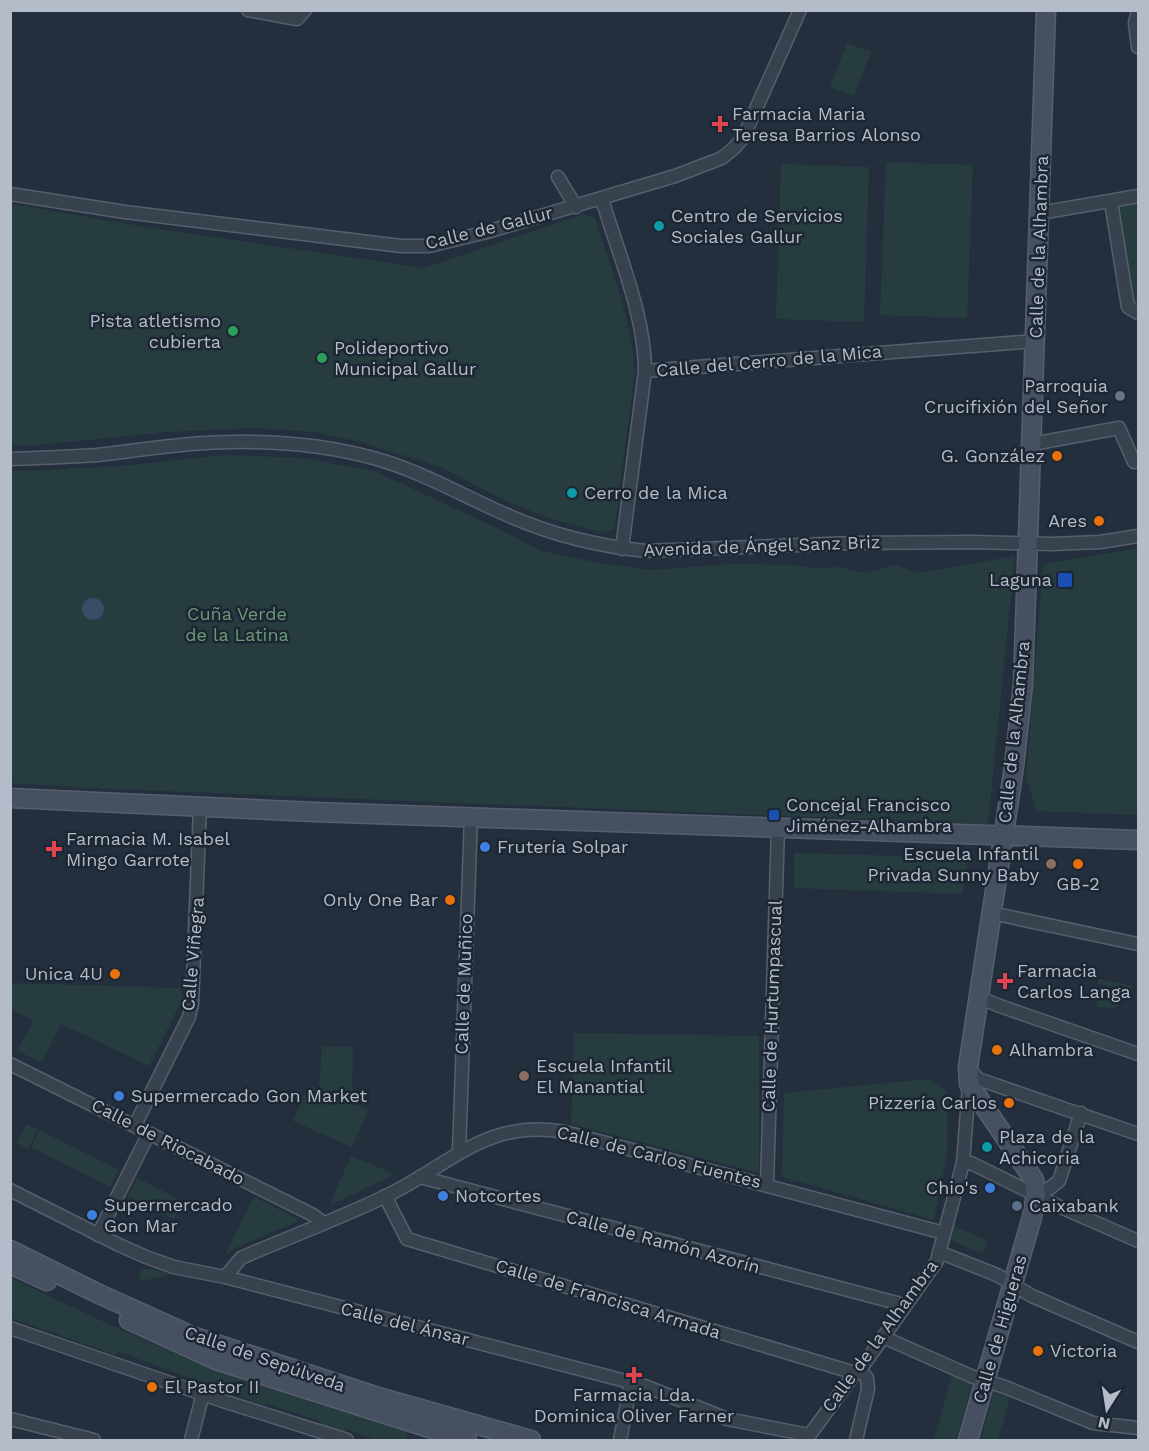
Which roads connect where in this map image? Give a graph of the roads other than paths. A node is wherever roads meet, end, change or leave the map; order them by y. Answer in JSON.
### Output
{"nodes":[{"id":1,"x":248,"y":10,"type":"edge"},
{"id":2,"x":305,"y":10,"type":"edge"},
{"id":3,"x":800,"y":10,"type":"edge"},
{"id":4,"x":1047,"y":10,"type":"edge"},
{"id":5,"x":1138,"y":11,"type":"edge"},
{"id":6,"x":1138,"y":47,"type":"edge"},
{"id":7,"x":558,"y":177,"type":"dead end"},
{"id":8,"x":10,"y":194,"type":"edge"},
{"id":9,"x":1138,"y":196,"type":"edge"},
{"id":10,"x":602,"y":199,"type":"junction"},
{"id":11,"x":1111,"y":201,"type":"junction"},
{"id":12,"x":576,"y":207,"type":"junction"},
{"id":13,"x":1040,"y":213,"type":"junction"},
{"id":14,"x":1138,"y":313,"type":"edge"},
{"id":15,"x":1036,"y":341,"type":"junction"},
{"id":16,"x":645,"y":371,"type":"junction"},
{"id":17,"x":1032,"y":444,"type":"junction"},
{"id":18,"x":10,"y":459,"type":"edge"},
{"id":19,"x":1134,"y":462,"type":"dead end"},
{"id":20,"x":1138,"y":536,"type":"edge"},
{"id":21,"x":1029,"y":543,"type":"junction"},
{"id":22,"x":622,"y":549,"type":"junction"},
{"id":23,"x":10,"y":798,"type":"edge"},
{"id":24,"x":200,"y":807,"type":"junction"},
{"id":25,"x":471,"y":816,"type":"junction"},
{"id":26,"x":778,"y":828,"type":"junction"},
{"id":27,"x":1002,"y":835,"type":"junction"},
{"id":28,"x":1138,"y":840,"type":"edge"},
{"id":29,"x":991,"y":913,"type":"junction"},
{"id":30,"x":1138,"y":944,"type":"edge"},
{"id":31,"x":979,"y":997,"type":"junction"},
{"id":32,"x":1137,"y":1050,"type":"edge"},
{"id":33,"x":10,"y":1064,"type":"edge"},
{"id":34,"x":969,"y":1075,"type":"junction"},
{"id":35,"x":1081,"y":1113,"type":"junction"},
{"id":36,"x":135,"y":1125,"type":"junction"},
{"id":37,"x":149,"y":1132,"type":"junction"},
{"id":38,"x":1138,"y":1134,"type":"edge"},
{"id":39,"x":459,"y":1152,"type":"junction"},
{"id":40,"x":963,"y":1163,"type":"junction"},
{"id":41,"x":420,"y":1177,"type":"junction"},
{"id":42,"x":767,"y":1184,"type":"junction"},
{"id":43,"x":10,"y":1190,"type":"edge"},
{"id":44,"x":1036,"y":1194,"type":"junction"},
{"id":45,"x":385,"y":1196,"type":"junction"},
{"id":46,"x":324,"y":1222,"type":"junction"},
{"id":47,"x":944,"y":1233,"type":"junction"},
{"id":48,"x":98,"y":1235,"type":"junction"},
{"id":49,"x":1138,"y":1241,"type":"edge"},
{"id":50,"x":10,"y":1250,"type":"edge"},
{"id":51,"x":939,"y":1252,"type":"junction"},
{"id":52,"x":10,"y":1264,"type":"edge"},
{"id":53,"x":225,"y":1277,"type":"junction"},
{"id":54,"x":1013,"y":1286,"type":"junction"},
{"id":55,"x":902,"y":1310,"type":"junction"},
{"id":56,"x":10,"y":1328,"type":"edge"},
{"id":57,"x":883,"y":1337,"type":"junction"},
{"id":58,"x":1138,"y":1342,"type":"edge"},
{"id":59,"x":858,"y":1372,"type":"junction"},
{"id":60,"x":985,"y":1381,"type":"junction"},
{"id":61,"x":631,"y":1383,"type":"junction"},
{"id":62,"x":203,"y":1393,"type":"junction"},
{"id":63,"x":10,"y":1419,"type":"edge"},
{"id":64,"x":1138,"y":1428,"type":"edge"},
{"id":65,"x":808,"y":1438,"type":"edge"},
{"id":66,"x":94,"y":1440,"type":"edge"},
{"id":67,"x":191,"y":1440,"type":"edge"},
{"id":68,"x":347,"y":1440,"type":"edge"},
{"id":69,"x":467,"y":1440,"type":"edge"},
{"id":70,"x":531,"y":1440,"type":"edge"},
{"id":71,"x":620,"y":1440,"type":"edge"},
{"id":72,"x":856,"y":1440,"type":"edge"},
{"id":73,"x":968,"y":1440,"type":"edge"}],
"edges":[{"from":1,"to":2,"type":"street"},
{"from":3,"to":10,"type":"street","name":"Calle de Gallur"},
{"from":4,"to":13,"type":"street","name":"Calle de la Alhambra"},
{"from":5,"to":6,"type":"street"},
{"from":7,"to":12,"type":"street"},
{"from":8,"to":12,"type":"street","name":"Calle de Gallur"},
{"from":9,"to":11,"type":"street"},
{"from":10,"to":12,"type":"street","name":"Calle de Gallur"},
{"from":10,"to":16,"type":"street","name":"Calle del Cerro de la Mica"},
{"from":11,"to":13,"type":"street"},
{"from":11,"to":14,"type":"street"},
{"from":13,"to":15,"type":"street","name":"Calle de la Alhambra"},
{"from":15,"to":16,"type":"street","name":"Calle del Cerro de la Mica"},
{"from":15,"to":17,"type":"street","name":"Calle de la Alhambra"},
{"from":16,"to":22,"type":"street"},
{"from":17,"to":19,"type":"street"},
{"from":17,"to":21,"type":"street","name":"Calle de la Alhambra"},
{"from":18,"to":22,"type":"street","name":"Avenida de Ángel Sanz Briz"},
{"from":20,"to":21,"type":"street","name":"Avenida de Ángel Sanz Briz"},
{"from":21,"to":22,"type":"street","name":"Avenida de Ángel Sanz Briz"},
{"from":21,"to":27,"type":"street","name":"Calle de la Alhambra"},
{"from":23,"to":24,"type":"street"},
{"from":24,"to":25,"type":"street"},
{"from":24,"to":36,"type":"street","name":"Calle Viñegra"},
{"from":25,"to":26,"type":"street"},
{"from":25,"to":39,"type":"street","name":"Calle de Muñico"},
{"from":26,"to":27,"type":"street"},
{"from":26,"to":42,"type":"street","name":"Calle de Hurtumpascual"},
{"from":27,"to":28,"type":"street"},
{"from":27,"to":29,"type":"street","name":"Calle de la Alhambra"},
{"from":29,"to":30,"type":"street"},
{"from":29,"to":31,"type":"street","name":"Calle de la Alhambra"},
{"from":31,"to":32,"type":"street"},
{"from":31,"to":34,"type":"street","name":"Calle de la Alhambra"},
{"from":33,"to":36,"type":"street","name":"Calle de Riocabado"},
{"from":34,"to":35,"type":"street"},
{"from":34,"to":40,"type":"street","name":"Calle de la Alhambra"},
{"from":34,"to":44,"type":"street"},
{"from":35,"to":38,"type":"street"},
{"from":35,"to":44,"type":"street"},
{"from":36,"to":37,"type":"street","name":"Calle de Riocabado"},
{"from":37,"to":46,"type":"street","name":"Calle de Riocabado"},
{"from":37,"to":48,"type":"street"},
{"from":39,"to":41,"type":"street","name":"Calle de Carlos Fuentes"},
{"from":39,"to":42,"type":"street","name":"Calle de Carlos Fuentes"},
{"from":40,"to":44,"type":"street"},
{"from":40,"to":47,"type":"street","name":"Calle de la Alhambra"},
{"from":41,"to":45,"type":"street","name":"Calle de Carlos Fuentes"},
{"from":41,"to":55,"type":"street","name":"Calle de Ramón Azorín"},
{"from":42,"to":47,"type":"street","name":"Calle de Carlos Fuentes"},
{"from":43,"to":48,"type":"street","name":"Calle del Ánsar"},
{"from":44,"to":49,"type":"street"},
{"from":44,"to":54,"type":"street","name":"Calle de Higueras"},
{"from":45,"to":46,"type":"street","name":"Calle de Carlos Fuentes"},
{"from":45,"to":59,"type":"street","name":"Calle de Francisca Armada"},
{"from":46,"to":53,"type":"street","name":"Calle de Carlos Fuentes"},
{"from":47,"to":51,"type":"street","name":"Calle de la Alhambra"},
{"from":48,"to":53,"type":"street","name":"Calle del Ánsar"},
{"from":50,"to":70,"type":"street","name":"Calle de Sepúlveda"},
{"from":51,"to":54,"type":"street"},
{"from":51,"to":55,"type":"street","name":"Calle de la Alhambra"},
{"from":52,"to":69,"type":"street","name":"Calle de Sepúlveda"},
{"from":53,"to":61,"type":"street","name":"Calle del Ánsar"},
{"from":54,"to":58,"type":"street"},
{"from":54,"to":60,"type":"street","name":"Calle de Higueras"},
{"from":55,"to":57,"type":"street","name":"Calle de la Alhambra"},
{"from":56,"to":62,"type":"street"},
{"from":57,"to":59,"type":"street","name":"Calle de la Alhambra"},
{"from":57,"to":60,"type":"street"},
{"from":59,"to":65,"type":"street","name":"Calle de la Alhambra"},
{"from":59,"to":72,"type":"street"},
{"from":60,"to":64,"type":"street"},
{"from":60,"to":73,"type":"street","name":"Calle de Higueras"},
{"from":61,"to":65,"type":"street","name":"Calle del Ánsar"},
{"from":61,"to":71,"type":"street"},
{"from":62,"to":67,"type":"street"},
{"from":62,"to":68,"type":"street"},
{"from":63,"to":66,"type":"street"}]}
